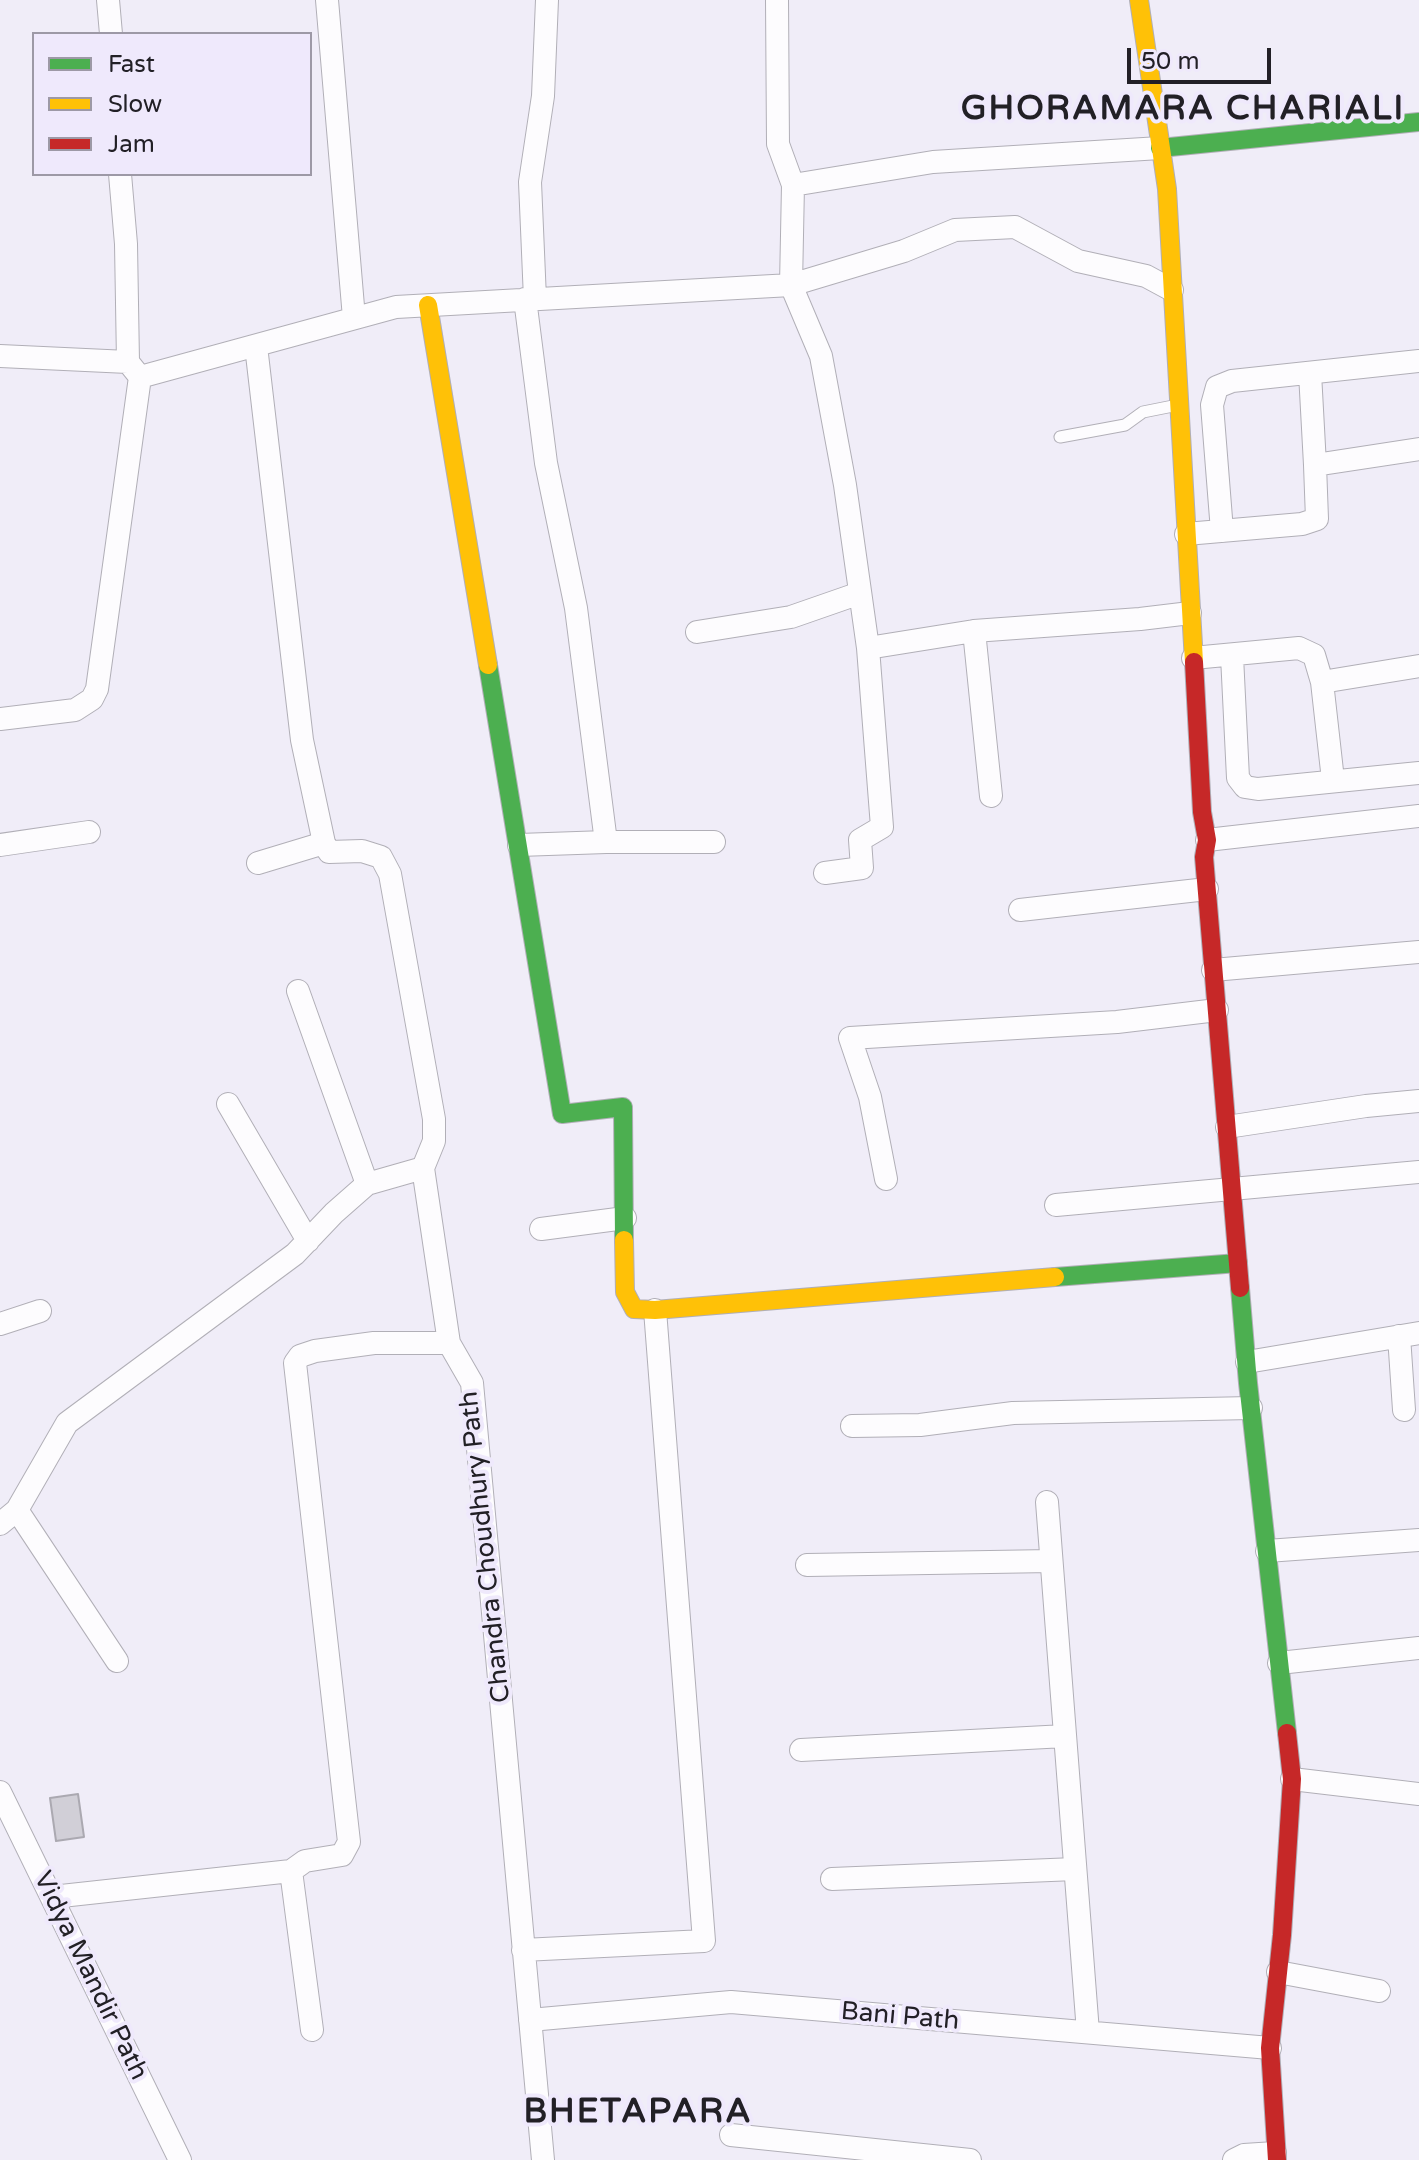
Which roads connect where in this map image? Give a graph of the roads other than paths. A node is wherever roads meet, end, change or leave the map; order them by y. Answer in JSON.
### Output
{"nodes":[{"id":1,"x":108,"y":0,"type":"edge"},
{"id":2,"x":327,"y":0,"type":"edge"},
{"id":3,"x":547,"y":0,"type":"edge"},
{"id":4,"x":777,"y":0,"type":"edge"},
{"id":5,"x":1139,"y":0,"type":"edge"},
{"id":6,"x":111,"y":32,"type":"edge"},
{"id":7,"x":1419,"y":122,"type":"edge"},
{"id":8,"x":1160,"y":148,"type":"junction"},
{"id":9,"x":120,"y":176,"type":"edge"},
{"id":10,"x":793,"y":185,"type":"junction"},
{"id":11,"x":791,"y":285,"type":"junction"},
{"id":12,"x":1172,"y":290,"type":"junction"},
{"id":13,"x":530,"y":299,"type":"junction"},
{"id":14,"x":428,"y":305,"type":"junction"},
{"id":15,"x":354,"y":318,"type":"junction"},
{"id":16,"x":256,"y":346,"type":"junction"},
{"id":17,"x":0,"y":356,"type":"edge"},
{"id":18,"x":1419,"y":361,"type":"edge"},
{"id":19,"x":134,"y":369,"type":"junction"},
{"id":20,"x":1310,"y":373,"type":"junction"},
{"id":21,"x":1179,"y":405,"type":"junction"},
{"id":22,"x":1060,"y":437,"type":"dead end"},
{"id":23,"x":1419,"y":449,"type":"edge"},
{"id":24,"x":1315,"y":465,"type":"junction"},
{"id":25,"x":1222,"y":531,"type":"junction"},
{"id":26,"x":1186,"y":534,"type":"junction"},
{"id":27,"x":860,"y":593,"type":"junction"},
{"id":28,"x":1190,"y":613,"type":"junction"},
{"id":29,"x":974,"y":631,"type":"junction"},
{"id":30,"x":697,"y":632,"type":"dead end"},
{"id":31,"x":868,"y":648,"type":"junction"},
{"id":32,"x":1232,"y":656,"type":"junction"},
{"id":33,"x":1193,"y":658,"type":"junction"},
{"id":34,"x":1419,"y":666,"type":"edge"},
{"id":35,"x":1322,"y":682,"type":"junction"},
{"id":36,"x":0,"y":719,"type":"edge"},
{"id":37,"x":1419,"y":773,"type":"edge"},
{"id":38,"x":1333,"y":780,"type":"junction"},
{"id":39,"x":991,"y":796,"type":"dead end"},
{"id":40,"x":1419,"y":816,"type":"edge"},
{"id":41,"x":89,"y":832,"type":"dead end"},
{"id":42,"x":1207,"y":840,"type":"junction"},
{"id":43,"x":606,"y":842,"type":"junction"},
{"id":44,"x":714,"y":842,"type":"dead end"},
{"id":45,"x":324,"y":843,"type":"junction"},
{"id":46,"x":0,"y":845,"type":"edge"},
{"id":47,"x":519,"y":845,"type":"junction"},
{"id":48,"x":258,"y":863,"type":"dead end"},
{"id":49,"x":825,"y":873,"type":"dead end"},
{"id":50,"x":1207,"y":889,"type":"junction"},
{"id":51,"x":1020,"y":910,"type":"dead end"},
{"id":52,"x":1419,"y":952,"type":"edge"},
{"id":53,"x":1213,"y":970,"type":"junction"},
{"id":54,"x":298,"y":991,"type":"dead end"},
{"id":55,"x":1217,"y":1010,"type":"junction"},
{"id":56,"x":1419,"y":1101,"type":"edge"},
{"id":57,"x":228,"y":1104,"type":"dead end"},
{"id":58,"x":1227,"y":1127,"type":"junction"},
{"id":59,"x":423,"y":1168,"type":"junction"},
{"id":60,"x":1419,"y":1172,"type":"edge"},
{"id":61,"x":886,"y":1179,"type":"dead end"},
{"id":62,"x":367,"y":1184,"type":"junction"},
{"id":63,"x":1232,"y":1191,"type":"junction"},
{"id":64,"x":1056,"y":1205,"type":"dead end"},
{"id":65,"x":625,"y":1218,"type":"junction"},
{"id":66,"x":541,"y":1229,"type":"dead end"},
{"id":67,"x":308,"y":1241,"type":"junction"},
{"id":68,"x":1238,"y":1263,"type":"junction"},
{"id":69,"x":655,"y":1310,"type":"junction"},
{"id":70,"x":40,"y":1311,"type":"dead end"},
{"id":71,"x":0,"y":1324,"type":"edge"},
{"id":72,"x":1409,"y":1334,"type":"edge"},
{"id":73,"x":449,"y":1343,"type":"junction"},
{"id":74,"x":1247,"y":1362,"type":"junction"},
{"id":75,"x":1251,"y":1408,"type":"junction"},
{"id":76,"x":1404,"y":1410,"type":"dead end"},
{"id":77,"x":852,"y":1426,"type":"dead end"},
{"id":78,"x":1047,"y":1502,"type":"dead end"},
{"id":79,"x":8,"y":1517,"type":"edge"},
{"id":80,"x":1419,"y":1540,"type":"edge"},
{"id":81,"x":1267,"y":1551,"type":"junction"},
{"id":82,"x":1051,"y":1561,"type":"junction"},
{"id":83,"x":807,"y":1565,"type":"dead end"},
{"id":84,"x":1419,"y":1648,"type":"edge"},
{"id":85,"x":117,"y":1661,"type":"dead end"},
{"id":86,"x":1279,"y":1663,"type":"junction"},
{"id":87,"x":1065,"y":1736,"type":"junction"},
{"id":88,"x":801,"y":1750,"type":"dead end"},
{"id":89,"x":1292,"y":1779,"type":"junction"},
{"id":90,"x":0,"y":1792,"type":"edge"},
{"id":91,"x":1419,"y":1794,"type":"edge"},
{"id":92,"x":1075,"y":1869,"type":"junction"},
{"id":93,"x":291,"y":1871,"type":"junction"},
{"id":94,"x":832,"y":1879,"type":"dead end"},
{"id":95,"x":52,"y":1897,"type":"junction"},
{"id":96,"x":523,"y":1950,"type":"junction"},
{"id":97,"x":1278,"y":1972,"type":"junction"},
{"id":98,"x":1379,"y":1991,"type":"dead end"},
{"id":99,"x":530,"y":2020,"type":"junction"},
{"id":100,"x":312,"y":2030,"type":"dead end"},
{"id":101,"x":1088,"y":2032,"type":"junction"},
{"id":102,"x":1270,"y":2048,"type":"junction"},
{"id":103,"x":731,"y":2135,"type":"dead end"},
{"id":104,"x":1276,"y":2157,"type":"edge"},
{"id":105,"x":180,"y":2160,"type":"edge"},
{"id":106,"x":543,"y":2160,"type":"edge"},
{"id":107,"x":970,"y":2160,"type":"edge"},
{"id":108,"x":1234,"y":2160,"type":"edge"}],
"edges":[{"from":1,"to":6,"type":"street"},
{"from":2,"to":15,"type":"street"},
{"from":3,"to":13,"type":"street"},
{"from":4,"to":10,"type":"street"},
{"from":5,"to":8,"type":"street"},
{"from":7,"to":8,"type":"street"},
{"from":8,"to":10,"type":"street"},
{"from":8,"to":12,"type":"street"},
{"from":9,"to":19,"type":"street"},
{"from":10,"to":11,"type":"street"},
{"from":11,"to":12,"type":"street"},
{"from":11,"to":13,"type":"street"},
{"from":11,"to":27,"type":"street"},
{"from":12,"to":21,"type":"street"},
{"from":13,"to":14,"type":"street"},
{"from":13,"to":43,"type":"street"},
{"from":14,"to":15,"type":"street"},
{"from":14,"to":47,"type":"street"},
{"from":15,"to":16,"type":"street"},
{"from":16,"to":19,"type":"street"},
{"from":16,"to":45,"type":"street"},
{"from":17,"to":19,"type":"street"},
{"from":18,"to":20,"type":"street"},
{"from":19,"to":36,"type":"street"},
{"from":20,"to":24,"type":"street"},
{"from":20,"to":25,"type":"street"},
{"from":21,"to":22,"type":"lane"},
{"from":21,"to":26,"type":"street"},
{"from":23,"to":24,"type":"street"},
{"from":24,"to":25,"type":"street"},
{"from":25,"to":26,"type":"street"},
{"from":26,"to":28,"type":"street"},
{"from":27,"to":30,"type":"street"},
{"from":27,"to":31,"type":"street"},
{"from":28,"to":29,"type":"street"},
{"from":28,"to":33,"type":"street"},
{"from":29,"to":31,"type":"street"},
{"from":29,"to":39,"type":"street"},
{"from":31,"to":49,"type":"street"},
{"from":32,"to":33,"type":"street"},
{"from":32,"to":35,"type":"street"},
{"from":32,"to":38,"type":"street"},
{"from":33,"to":42,"type":"street"},
{"from":34,"to":35,"type":"street"},
{"from":35,"to":38,"type":"street"},
{"from":37,"to":38,"type":"street"},
{"from":40,"to":42,"type":"street"},
{"from":41,"to":46,"type":"street"},
{"from":42,"to":50,"type":"street"},
{"from":43,"to":44,"type":"street"},
{"from":43,"to":47,"type":"street"},
{"from":45,"to":48,"type":"street"},
{"from":45,"to":59,"type":"street"},
{"from":47,"to":65,"type":"street"},
{"from":50,"to":51,"type":"street"},
{"from":50,"to":53,"type":"street"},
{"from":52,"to":53,"type":"street"},
{"from":53,"to":55,"type":"street"},
{"from":54,"to":62,"type":"street"},
{"from":55,"to":58,"type":"street"},
{"from":55,"to":61,"type":"street"},
{"from":56,"to":58,"type":"street"},
{"from":57,"to":67,"type":"street"},
{"from":58,"to":63,"type":"street"},
{"from":59,"to":62,"type":"street"},
{"from":59,"to":73,"type":"street","name":"Chandra Choudhury Path"},
{"from":60,"to":63,"type":"street"},
{"from":62,"to":67,"type":"street"},
{"from":63,"to":64,"type":"street"},
{"from":63,"to":68,"type":"street"},
{"from":65,"to":66,"type":"street"},
{"from":65,"to":69,"type":"street"},
{"from":67,"to":79,"type":"street"},
{"from":68,"to":69,"type":"street"},
{"from":68,"to":74,"type":"street"},
{"from":69,"to":96,"type":"street"},
{"from":70,"to":71,"type":"street"},
{"from":72,"to":74,"type":"street"},
{"from":72,"to":76,"type":"street"},
{"from":73,"to":93,"type":"street"},
{"from":73,"to":96,"type":"street","name":"Chandra Choudhury Path"},
{"from":74,"to":75,"type":"street"},
{"from":75,"to":77,"type":"street"},
{"from":75,"to":81,"type":"street"},
{"from":78,"to":82,"type":"street"},
{"from":79,"to":85,"type":"street"},
{"from":80,"to":81,"type":"street"},
{"from":81,"to":86,"type":"street"},
{"from":82,"to":83,"type":"street"},
{"from":82,"to":87,"type":"street"},
{"from":84,"to":86,"type":"street"},
{"from":86,"to":89,"type":"street"},
{"from":87,"to":88,"type":"street"},
{"from":87,"to":92,"type":"street"},
{"from":89,"to":91,"type":"street"},
{"from":89,"to":97,"type":"street"},
{"from":90,"to":95,"type":"street","name":"Vidya Mandir Path"},
{"from":92,"to":94,"type":"street"},
{"from":92,"to":101,"type":"street"},
{"from":93,"to":95,"type":"street"},
{"from":93,"to":100,"type":"street"},
{"from":95,"to":105,"type":"street","name":"Vidya Mandir Path"},
{"from":96,"to":99,"type":"street","name":"Chandra Choudhury Path"},
{"from":97,"to":98,"type":"street"},
{"from":97,"to":102,"type":"street"},
{"from":99,"to":101,"type":"street","name":"Bani Path"},
{"from":99,"to":106,"type":"street","name":"Chandra Choudhury Path"},
{"from":101,"to":102,"type":"street","name":"Bani Path"},
{"from":102,"to":104,"type":"street"},
{"from":103,"to":107,"type":"street"},
{"from":104,"to":108,"type":"street"}]}
